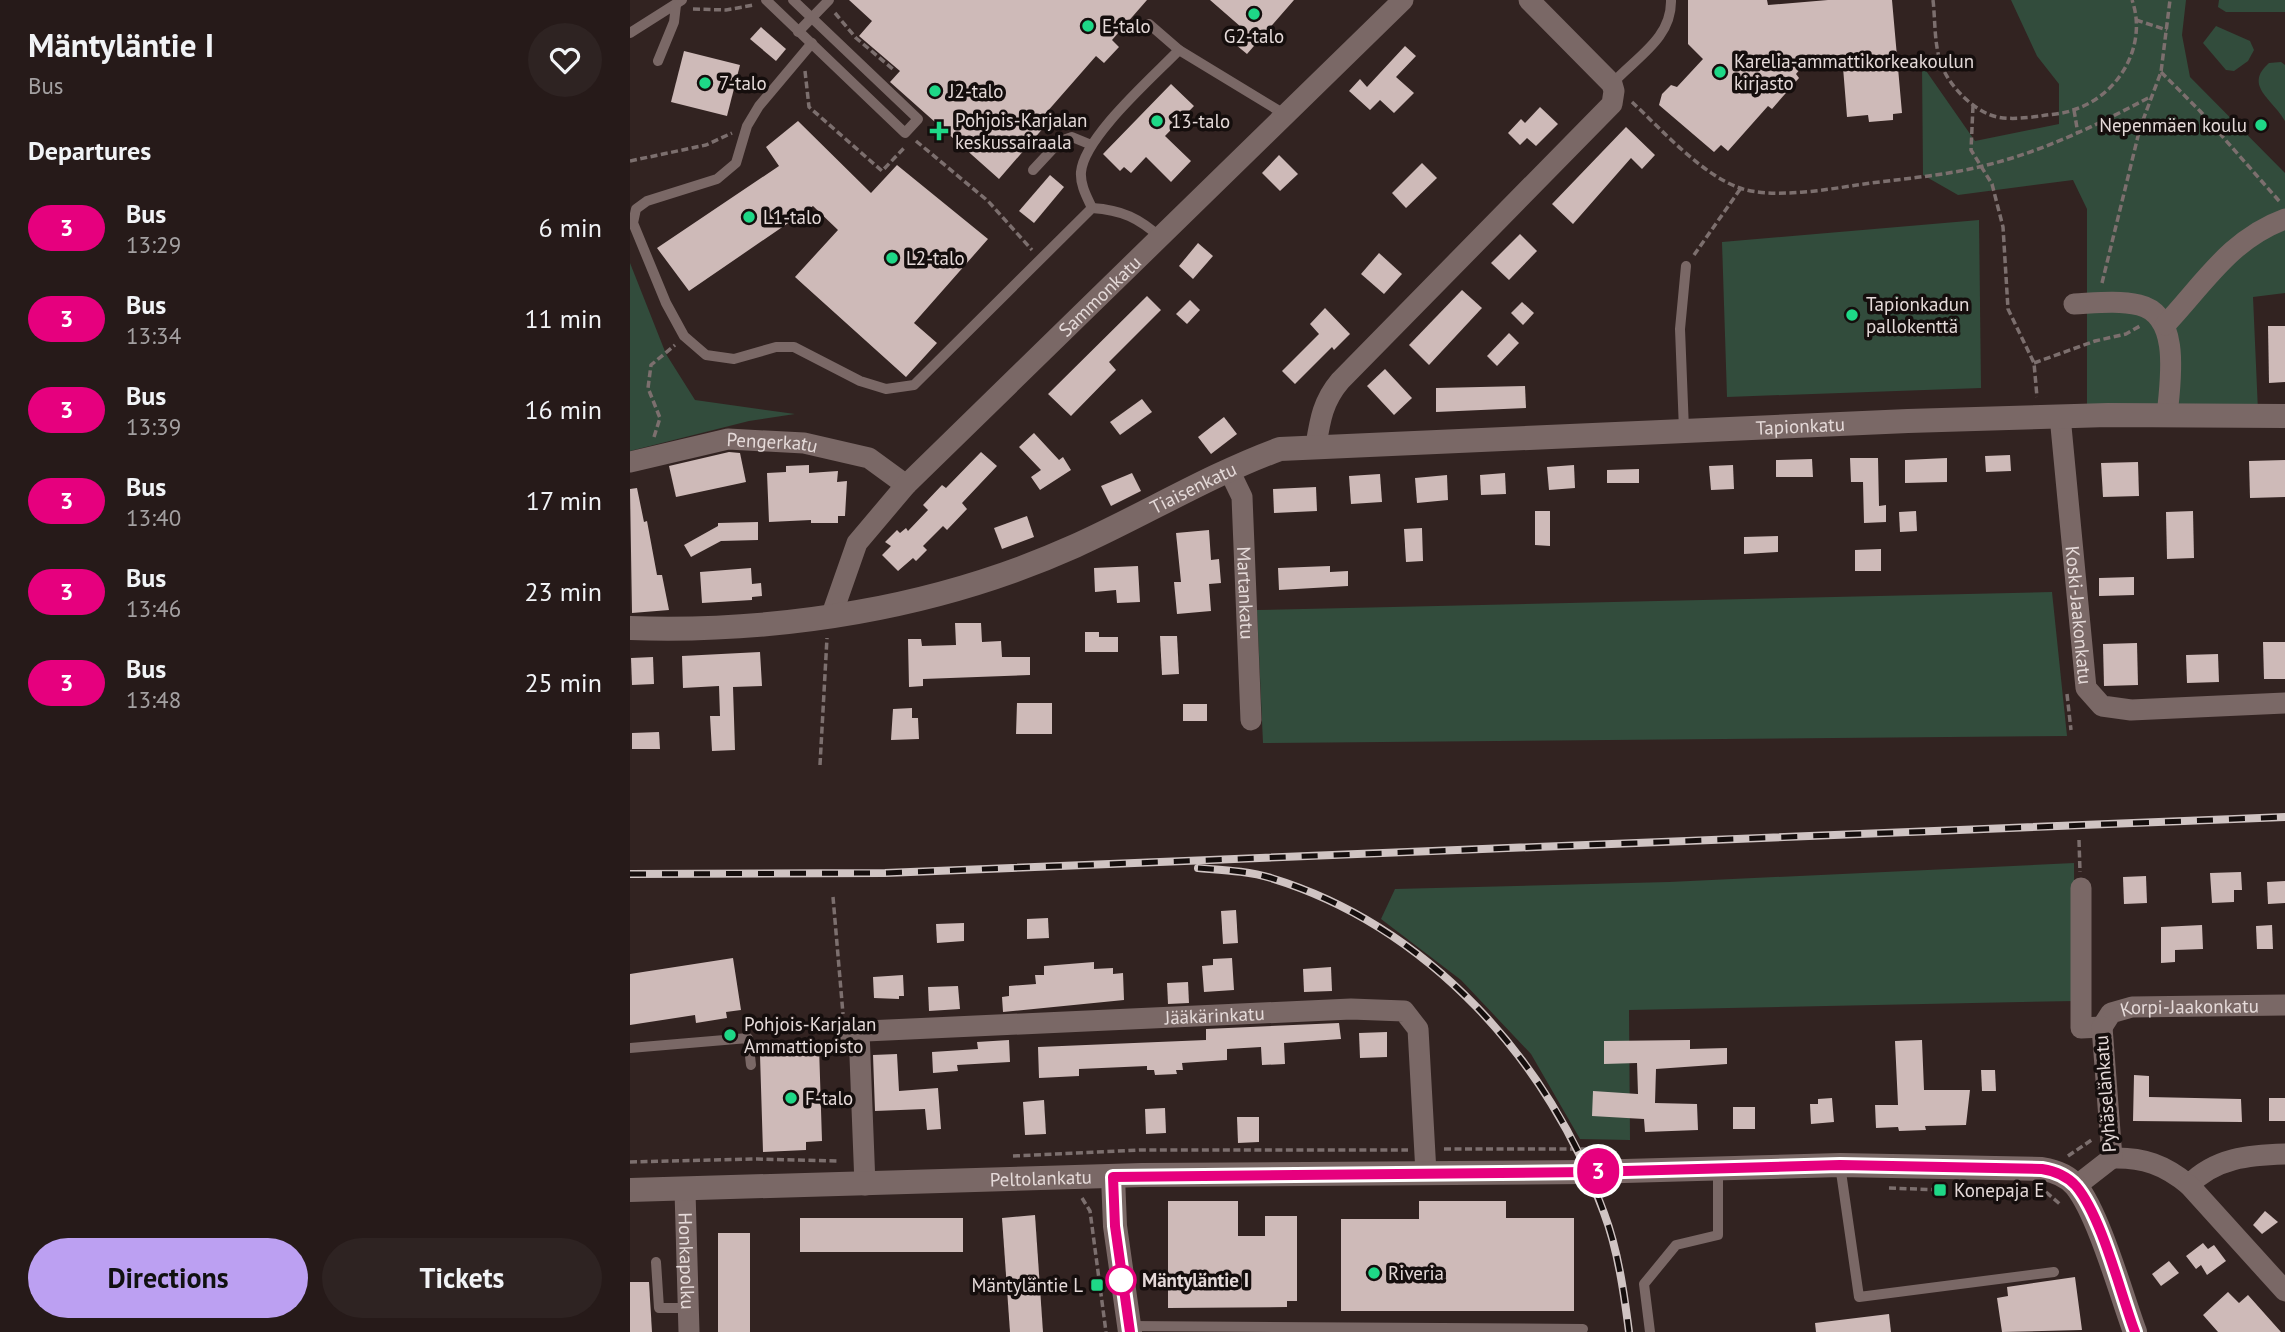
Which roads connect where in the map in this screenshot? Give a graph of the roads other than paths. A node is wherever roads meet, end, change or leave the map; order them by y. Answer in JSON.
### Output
{"nodes":[{"id":1,"x":793,"y":0,"type":"edge"},
{"id":2,"x":1404,"y":0,"type":"edge"},
{"id":3,"x":1530,"y":0,"type":"edge"},
{"id":4,"x":1671,"y":0,"type":"edge"},
{"id":5,"x":828,"y":1,"type":"edge"},
{"id":6,"x":679,"y":2,"type":"edge"},
{"id":7,"x":762,"y":3,"type":"edge"},
{"id":8,"x":812,"y":19,"type":"junction"},
{"id":9,"x":1149,"y":24,"type":"dead end"},
{"id":10,"x":799,"y":32,"type":"junction"},
{"id":11,"x":630,"y":33,"type":"edge"},
{"id":12,"x":812,"y":43,"type":"junction"},
{"id":13,"x":1179,"y":50,"type":"junction"},
{"id":14,"x":658,"y":61,"type":"dead end"},
{"id":15,"x":1617,"y":95,"type":"junction"},
{"id":16,"x":1286,"y":115,"type":"junction"},
{"id":17,"x":1090,"y":144,"type":"junction"},
{"id":18,"x":1032,"y":170,"type":"dead end"},
{"id":19,"x":1092,"y":208,"type":"junction"},
{"id":20,"x":2280,"y":209,"type":"edge"},
{"id":21,"x":1161,"y":238,"type":"junction"},
{"id":22,"x":1686,"y":266,"type":"road end"},
{"id":23,"x":2074,"y":304,"type":"dead end"},
{"id":24,"x":2159,"y":318,"type":"junction"},
{"id":25,"x":2167,"y":416,"type":"junction"},
{"id":26,"x":2285,"y":416,"type":"edge"},
{"id":27,"x":2050,"y":417,"type":"junction"},
{"id":28,"x":1684,"y":430,"type":"junction"},
{"id":29,"x":1316,"y":445,"type":"junction"},
{"id":30,"x":630,"y":461,"type":"edge"},
{"id":31,"x":1229,"y":470,"type":"junction"},
{"id":32,"x":906,"y":485,"type":"junction"},
{"id":33,"x":829,"y":624,"type":"junction"},
{"id":34,"x":630,"y":628,"type":"edge"},
{"id":35,"x":2285,"y":704,"type":"edge"},
{"id":36,"x":1251,"y":720,"type":"dead end"},
{"id":37,"x":2081,"y":888,"type":"road end"},
{"id":38,"x":2285,"y":1005,"type":"edge"},
{"id":39,"x":2102,"y":1027,"type":"junction"},
{"id":40,"x":630,"y":1048,"type":"edge"},
{"id":41,"x":751,"y":1065,"type":"dead end"},
{"id":42,"x":2285,"y":1154,"type":"edge"},
{"id":43,"x":2112,"y":1158,"type":"junction"},
{"id":44,"x":1840,"y":1165,"type":"junction"},
{"id":45,"x":1718,"y":1168,"type":"junction"},
{"id":46,"x":1426,"y":1173,"type":"junction"},
{"id":47,"x":1113,"y":1177,"type":"junction"},
{"id":48,"x":865,"y":1185,"type":"junction"},
{"id":49,"x":2189,"y":1185,"type":"junction"},
{"id":50,"x":2076,"y":1186,"type":"junction"},
{"id":51,"x":630,"y":1190,"type":"edge"},
{"id":52,"x":685,"y":1191,"type":"junction"},
{"id":53,"x":656,"y":1262,"type":"dead end"},
{"id":54,"x":2054,"y":1272,"type":"dead end"},
{"id":55,"x":2285,"y":1290,"type":"edge"},
{"id":56,"x":688,"y":1308,"type":"junction"},
{"id":57,"x":1583,"y":1329,"type":"dead end"},
{"id":58,"x":1121,"y":1330,"type":"edge"},
{"id":59,"x":689,"y":1332,"type":"edge"},
{"id":60,"x":1650,"y":1332,"type":"edge"},
{"id":61,"x":2136,"y":1332,"type":"edge"}],
"edges":[{"from":1,"to":8,"type":"lane"},
{"from":2,"to":16,"type":"street","name":"Sammonkatu"},
{"from":3,"to":15,"type":"street"},
{"from":4,"to":15,"type":"lane"},
{"from":5,"to":8,"type":"lane"},
{"from":6,"to":11,"type":"lane"},
{"from":6,"to":14,"type":"lane"},
{"from":7,"to":10,"type":"lane"},
{"from":8,"to":10,"type":"lane"},
{"from":8,"to":12,"type":"lane"},
{"from":9,"to":13,"type":"lane"},
{"from":10,"to":12,"type":"lane"},
{"from":12,"to":19,"type":"lane"},
{"from":13,"to":16,"type":"lane"},
{"from":13,"to":17,"type":"lane"},
{"from":15,"to":29,"type":"street"},
{"from":16,"to":21,"type":"street","name":"Sammonkatu"},
{"from":17,"to":18,"type":"lane"},
{"from":17,"to":19,"type":"lane"},
{"from":19,"to":21,"type":"lane"},
{"from":20,"to":24,"type":"street"},
{"from":21,"to":32,"type":"street","name":"Sammonkatu"},
{"from":22,"to":28,"type":"lane"},
{"from":23,"to":24,"type":"street"},
{"from":24,"to":25,"type":"street"},
{"from":25,"to":26,"type":"street","name":"Tapionkatu"},
{"from":25,"to":27,"type":"street","name":"Tapionkatu"},
{"from":27,"to":28,"type":"street","name":"Tapionkatu"},
{"from":27,"to":35,"type":"street","name":"Koski-Jaakonkatu"},
{"from":28,"to":29,"type":"street","name":"Tapionkatu"},
{"from":29,"to":31,"type":"street","name":"Tiaisenkatu"},
{"from":30,"to":32,"type":"street","name":"Pengerkatu"},
{"from":31,"to":33,"type":"street","name":"Tiaisenkatu"},
{"from":31,"to":36,"type":"street","name":"Martankatu"},
{"from":32,"to":33,"type":"street","name":"Sammonkatu"},
{"from":33,"to":34,"type":"street","name":"Tiaisenkatu"},
{"from":37,"to":39,"type":"street","name":"Pyhäselänkatu"},
{"from":38,"to":39,"type":"street","name":"Korpi-Jaakonkatu"},
{"from":39,"to":43,"type":"street","name":"Pyhäselänkatu"},
{"from":40,"to":41,"type":"lane"},
{"from":42,"to":49,"type":"street"},
{"from":43,"to":49,"type":"street"},
{"from":43,"to":50,"type":"street","name":"Pyhäselänkatu"},
{"from":44,"to":45,"type":"street","name":"Peltolankatu"},
{"from":44,"to":50,"type":"street","name":"Peltolankatu"},
{"from":44,"to":54,"type":"lane"},
{"from":45,"to":46,"type":"street","name":"Peltolankatu"},
{"from":45,"to":60,"type":"lane"},
{"from":46,"to":47,"type":"street","name":"Peltolankatu"},
{"from":46,"to":48,"type":"street","name":"Jääkärinkatu"},
{"from":47,"to":48,"type":"street","name":"Peltolankatu"},
{"from":47,"to":58,"type":"street"},
{"from":48,"to":52,"type":"street","name":"Peltolankatu"},
{"from":49,"to":55,"type":"street"},
{"from":50,"to":61,"type":"street"},
{"from":51,"to":52,"type":"street","name":"Peltolankatu"},
{"from":52,"to":56,"type":"street","name":"Honkapolku"},
{"from":53,"to":56,"type":"lane"},
{"from":56,"to":59,"type":"street","name":"Honkapolku"},
{"from":57,"to":58,"type":"lane"}]}
